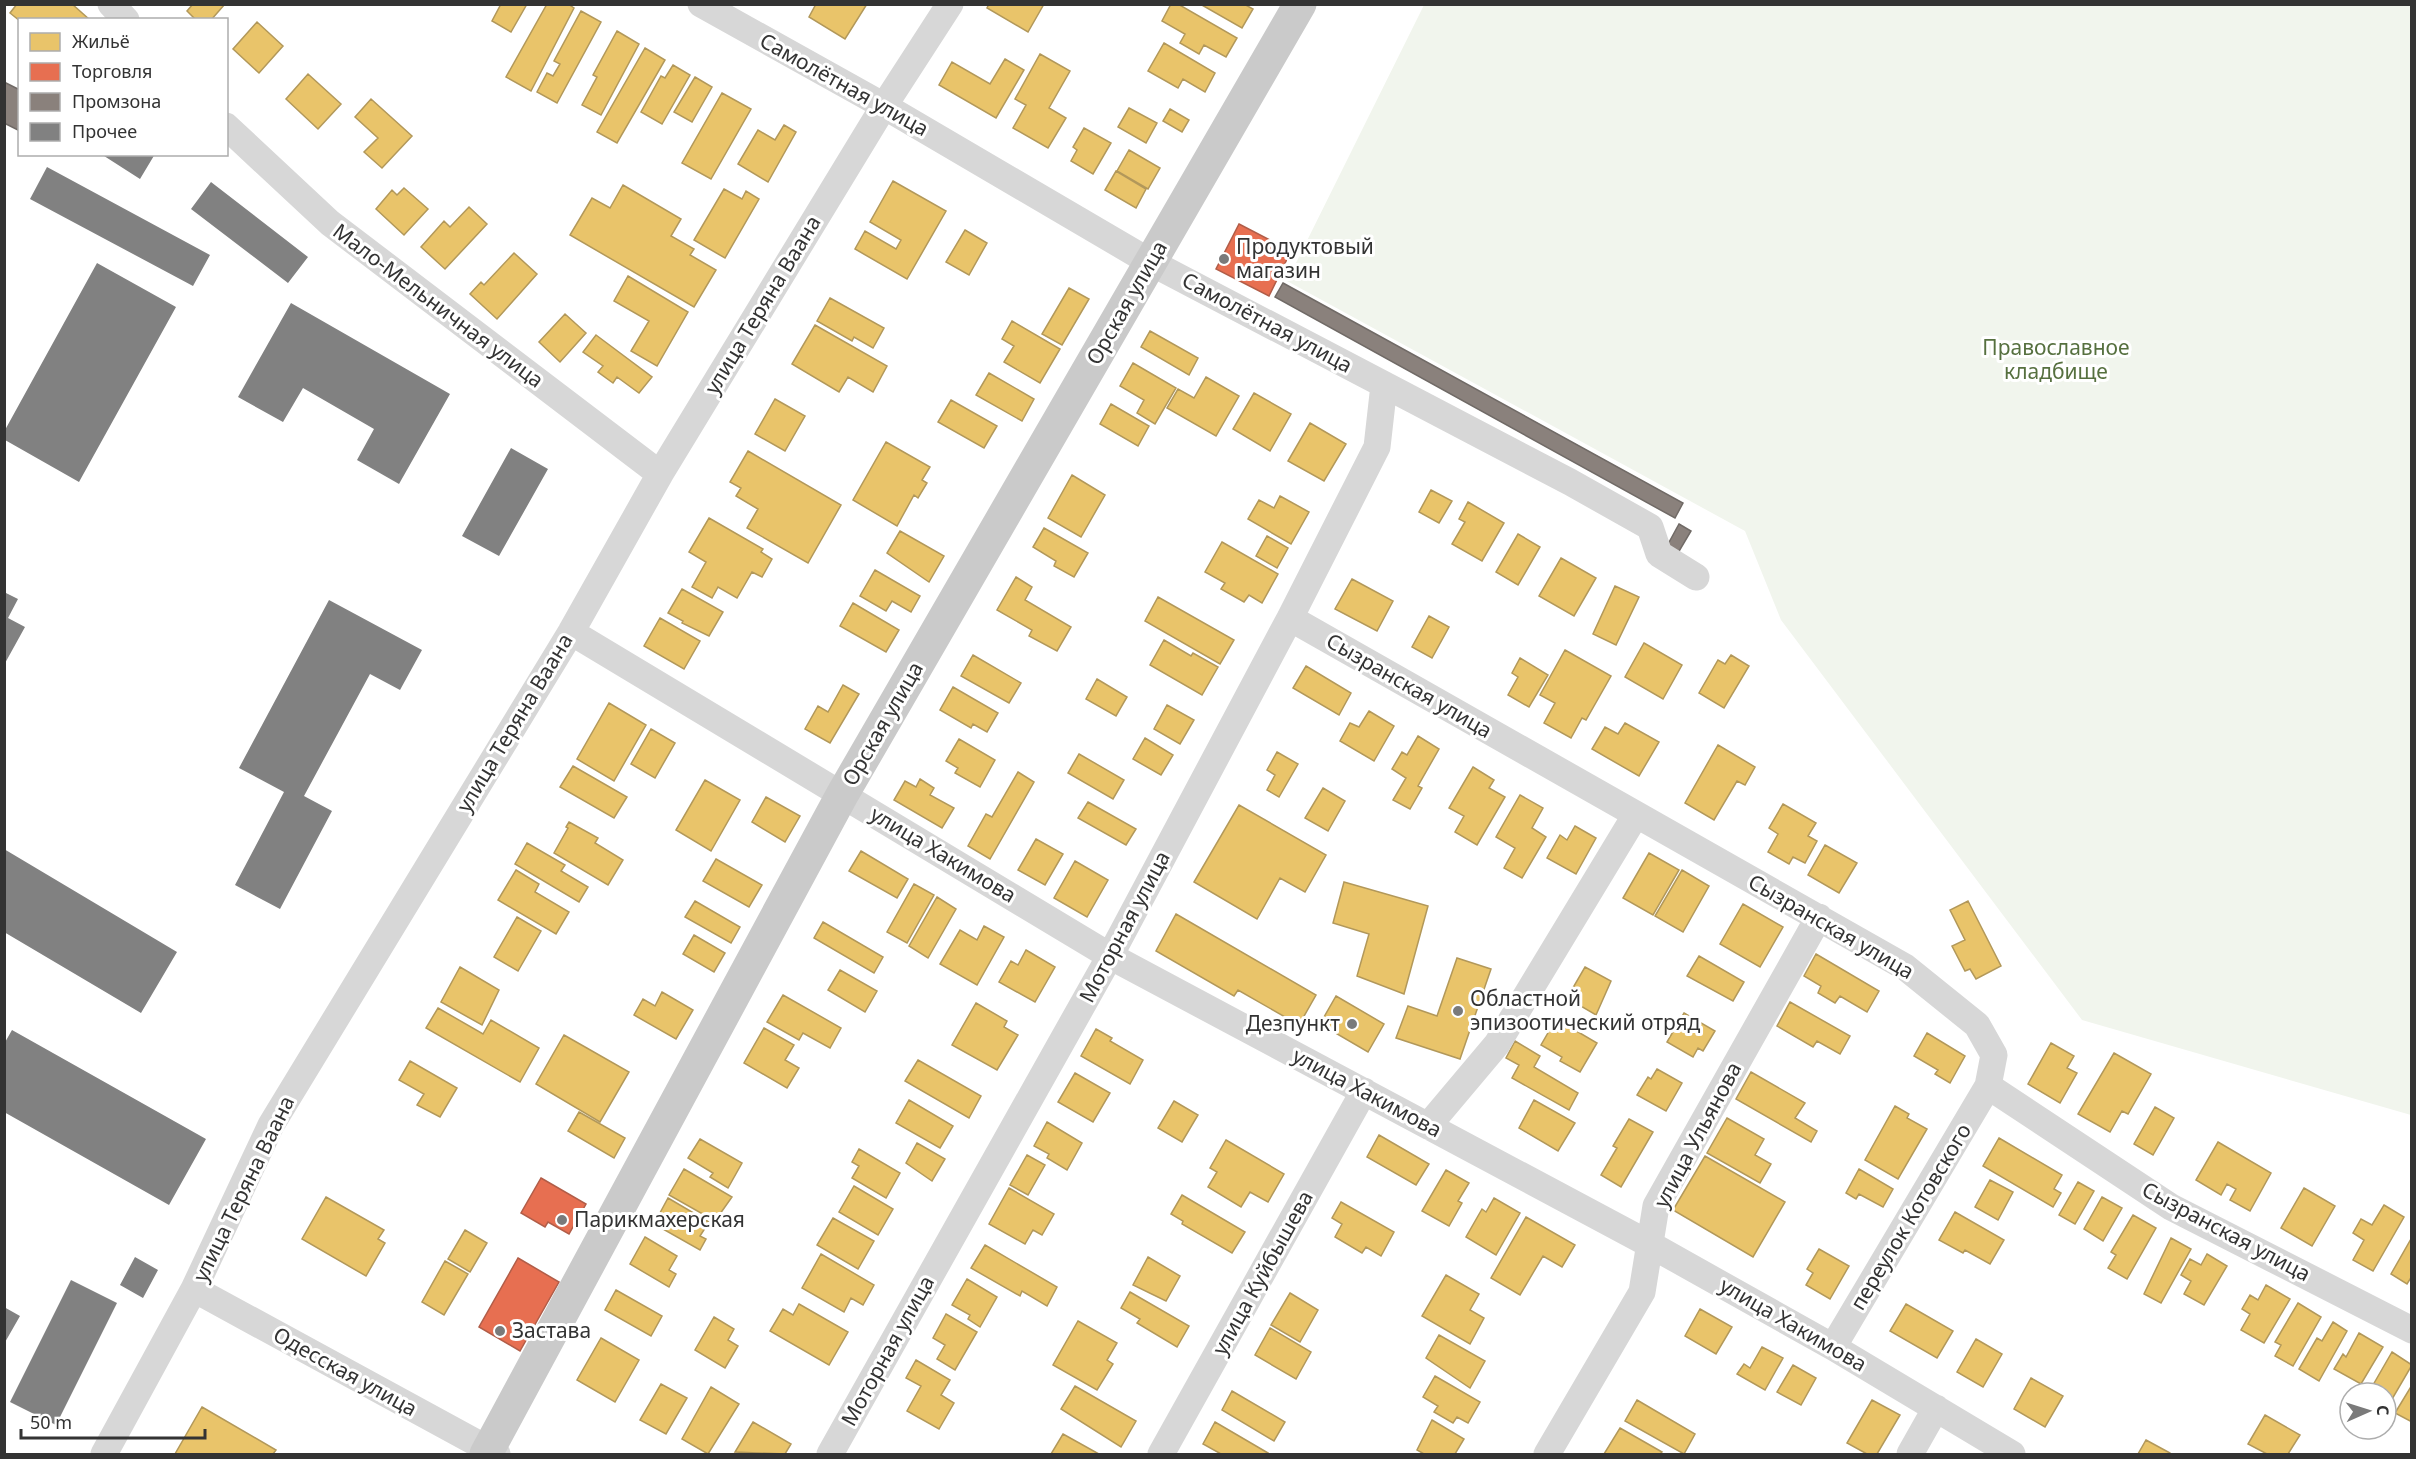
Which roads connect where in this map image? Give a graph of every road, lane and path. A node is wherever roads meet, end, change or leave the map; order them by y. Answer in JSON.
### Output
{"nodes":[{"id":1,"x":111,"y":4,"type":"edge"},
{"id":2,"x":701,"y":4,"type":"edge"},
{"id":3,"x":950,"y":4,"type":"edge"},
{"id":4,"x":1300,"y":4,"type":"edge"},
{"id":5,"x":124,"y":18,"type":"edge"},
{"id":6,"x":884,"y":106,"type":"junction"},
{"id":7,"x":228,"y":128,"type":"edge"},
{"id":8,"x":1150,"y":262,"type":"junction"},
{"id":9,"x":1384,"y":385,"type":"junction"},
{"id":10,"x":660,"y":474,"type":"junction"},
{"id":11,"x":1696,"y":577,"type":"dead end"},
{"id":12,"x":1290,"y":618,"type":"junction"},
{"id":13,"x":571,"y":632,"type":"junction"},
{"id":14,"x":842,"y":795,"type":"junction"},
{"id":15,"x":1635,"y":816,"type":"junction"},
{"id":16,"x":1819,"y":917,"type":"junction"},
{"id":17,"x":1110,"y":956,"type":"junction"},
{"id":18,"x":1988,"y":1086,"type":"junction"},
{"id":19,"x":1364,"y":1091,"type":"junction"},
{"id":20,"x":1428,"y":1126,"type":"junction"},
{"id":21,"x":1651,"y":1245,"type":"junction"},
{"id":22,"x":194,"y":1289,"type":"junction"},
{"id":23,"x":2412,"y":1330,"type":"edge"},
{"id":24,"x":1833,"y":1347,"type":"junction"},
{"id":25,"x":1936,"y":1408,"type":"junction"},
{"id":26,"x":491,"y":1453,"type":"edge"},
{"id":27,"x":104,"y":1455,"type":"edge"},
{"id":28,"x":830,"y":1455,"type":"edge"},
{"id":29,"x":1161,"y":1455,"type":"edge"},
{"id":30,"x":1547,"y":1455,"type":"edge"},
{"id":31,"x":1910,"y":1455,"type":"edge"},
{"id":32,"x":2012,"y":1455,"type":"edge"}],
"edges":[{"from":1,"to":5,"type":"street"},
{"from":2,"to":6,"type":"street","name":"Самолётная улица"},
{"from":3,"to":6,"type":"street","name":"улица Теряна Ваана"},
{"from":4,"to":8,"type":"main road","name":"Орская улица"},
{"from":6,"to":8,"type":"street","name":"Самолётная улица"},
{"from":6,"to":10,"type":"street","name":"улица Теряна Ваана"},
{"from":7,"to":10,"type":"street","name":"Мало-Мельничная улица"},
{"from":8,"to":9,"type":"street","name":"Самолётная улица"},
{"from":8,"to":14,"type":"main road","name":"Орская улица"},
{"from":9,"to":11,"type":"street","name":"Самолётная улица"},
{"from":9,"to":12,"type":"street","name":"Моторная улица"},
{"from":10,"to":13,"type":"street","name":"улица Теряна Ваана"},
{"from":12,"to":15,"type":"street","name":"Сызранская улица"},
{"from":12,"to":17,"type":"street","name":"Моторная улица"},
{"from":13,"to":14,"type":"street","name":"улица Хакимова"},
{"from":13,"to":22,"type":"street","name":"улица Теряна Ваана"},
{"from":14,"to":17,"type":"street","name":"улица Хакимова"},
{"from":14,"to":26,"type":"main road","name":"Орская улица"},
{"from":15,"to":16,"type":"street","name":"Сызранская улица"},
{"from":15,"to":20,"type":"street"},
{"from":16,"to":18,"type":"street","name":"Сызранская улица"},
{"from":16,"to":21,"type":"street","name":"улица Ульянова"},
{"from":17,"to":19,"type":"street","name":"улица Хакимова"},
{"from":17,"to":28,"type":"street","name":"Моторная улица"},
{"from":18,"to":23,"type":"street","name":"Сызранская улица"},
{"from":18,"to":24,"type":"street","name":"переулок Котовского"},
{"from":19,"to":20,"type":"street","name":"улица Хакимова"},
{"from":19,"to":29,"type":"street","name":"улица Куйбышева"},
{"from":20,"to":21,"type":"street","name":"улица Хакимова"},
{"from":21,"to":24,"type":"street","name":"улица Хакимова"},
{"from":21,"to":30,"type":"street","name":"улица Ульянова"},
{"from":22,"to":26,"type":"street","name":"Одесская улица"},
{"from":22,"to":27,"type":"street","name":"улица Теряна Ваана"},
{"from":24,"to":25,"type":"street","name":"улица Хакимова"},
{"from":25,"to":31,"type":"street"},
{"from":25,"to":32,"type":"street","name":"улица Хакимова"}]}
